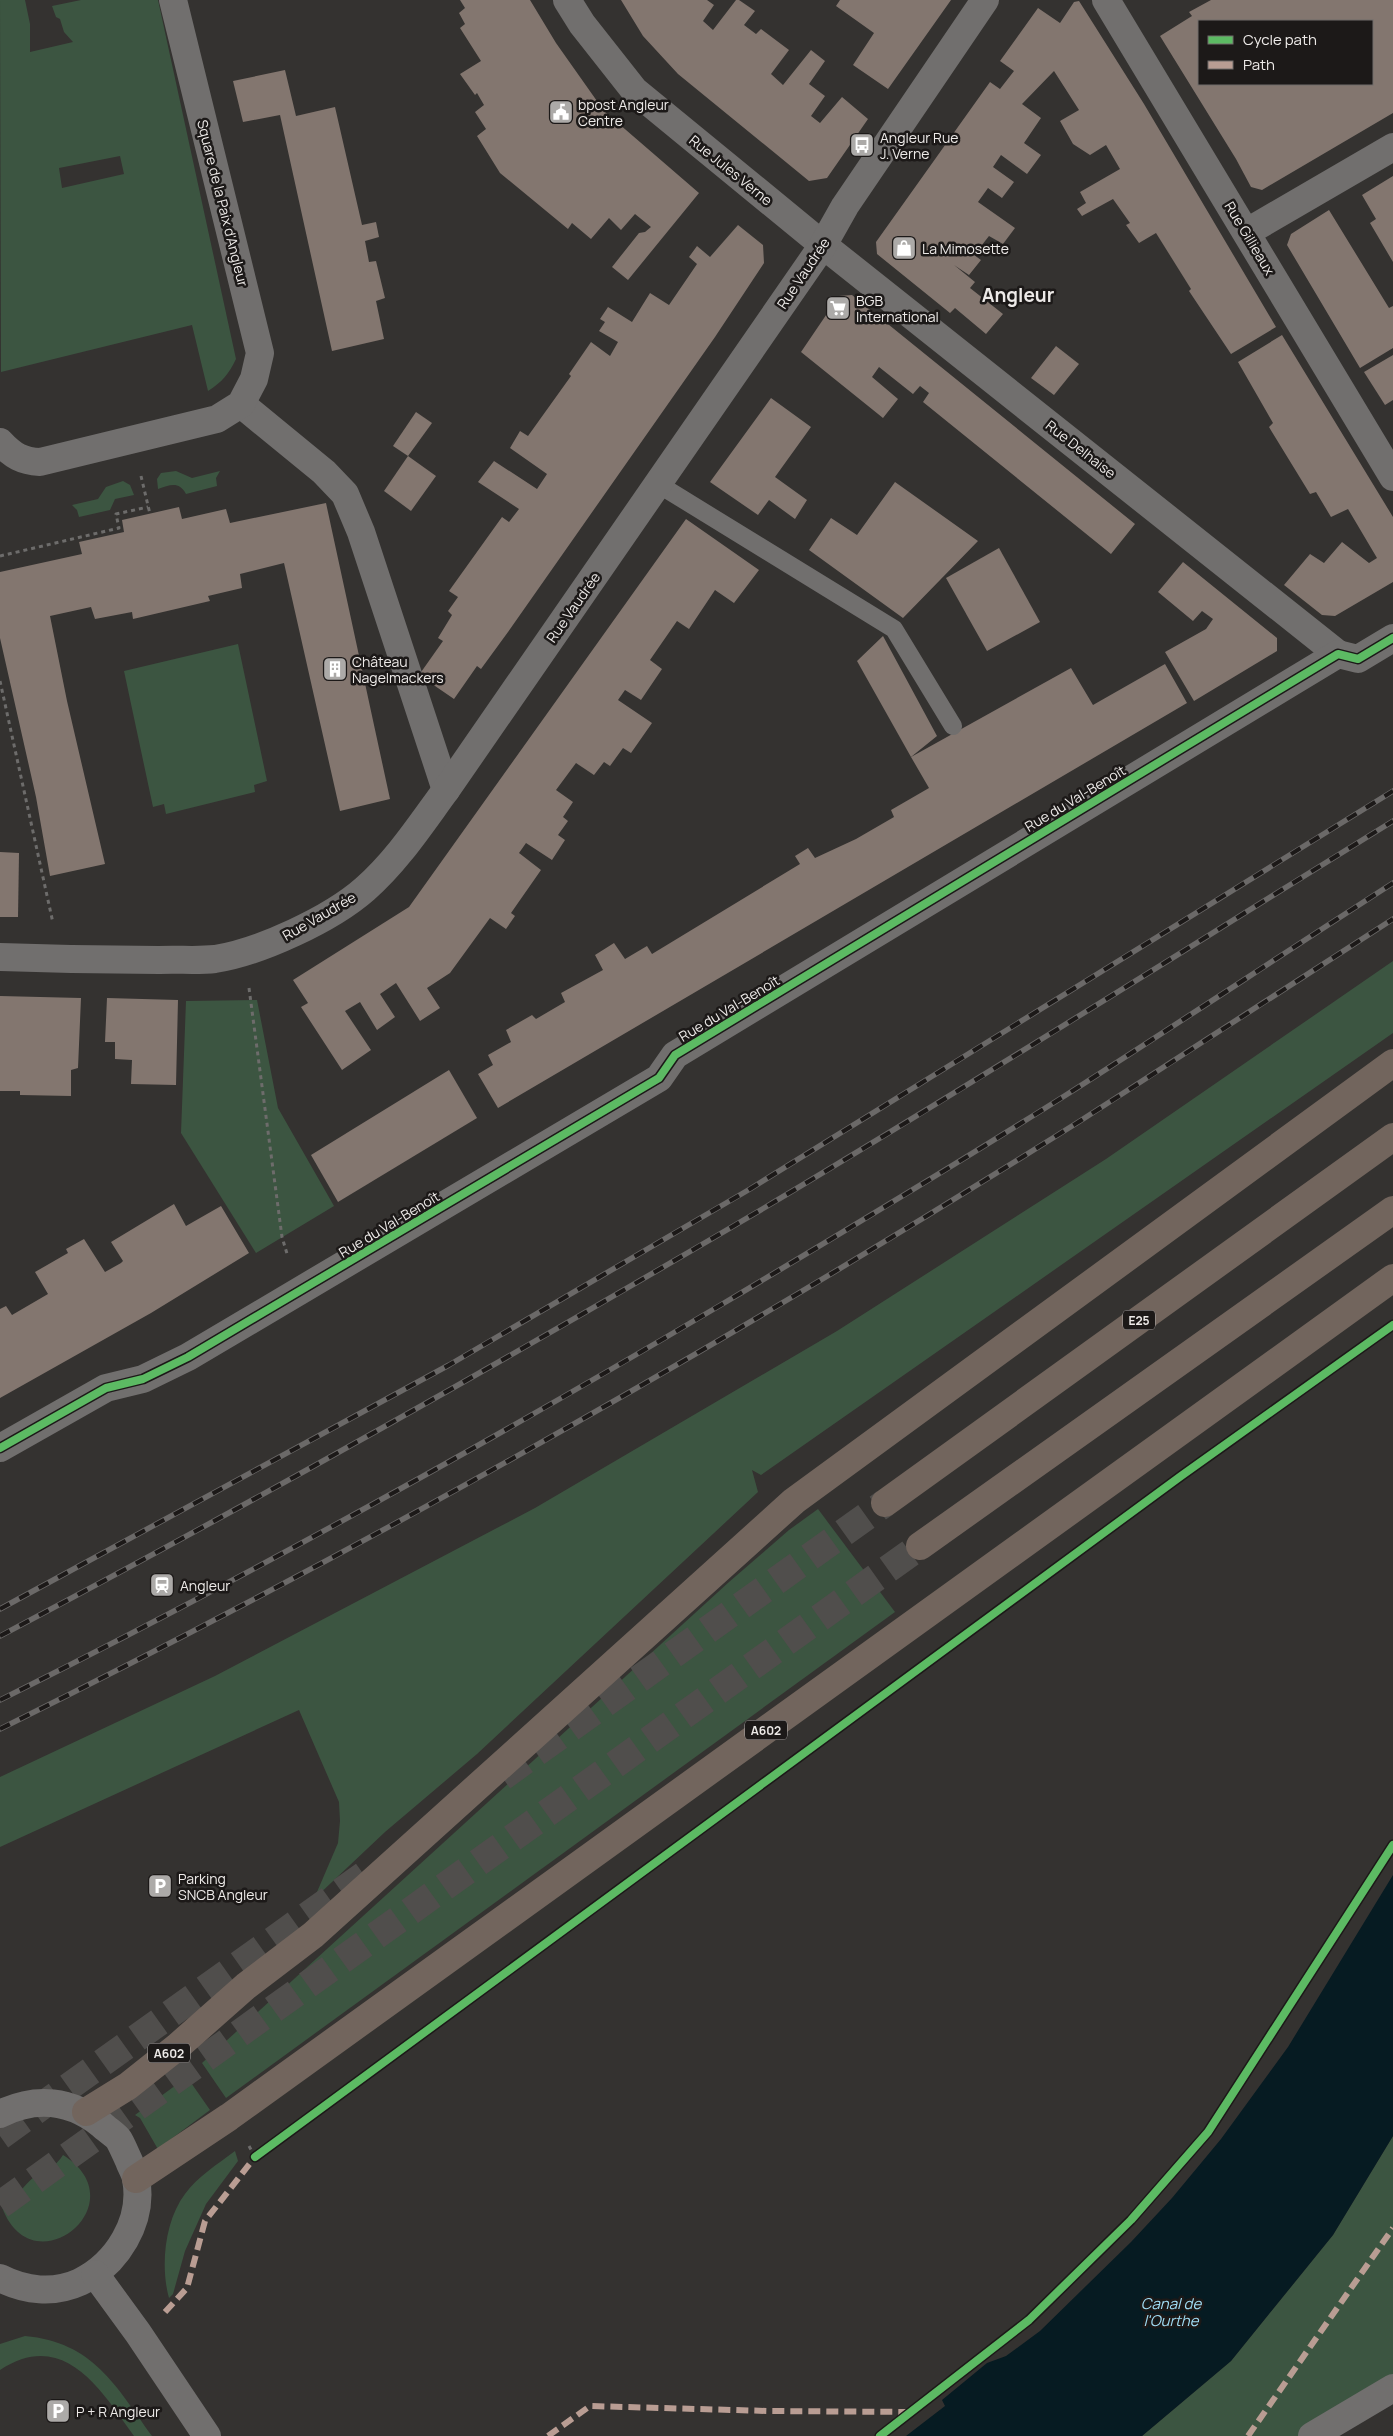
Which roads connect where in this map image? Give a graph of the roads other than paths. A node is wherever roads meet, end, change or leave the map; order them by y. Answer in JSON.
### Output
{"nodes":[{"id":1,"x":173,"y":0,"type":"edge"},
{"id":2,"x":567,"y":0,"type":"edge"},
{"id":3,"x":985,"y":0,"type":"edge"},
{"id":4,"x":1106,"y":0,"type":"edge"},
{"id":5,"x":1393,"y":147,"type":"edge"},
{"id":6,"x":1247,"y":232,"type":"junction"},
{"id":7,"x":823,"y":245,"type":"junction"},
{"id":8,"x":241,"y":404,"type":"junction"},
{"id":9,"x":0,"y":442,"type":"edge"},
{"id":10,"x":1393,"y":477,"type":"edge"},
{"id":11,"x":658,"y":484,"type":"junction"},
{"id":12,"x":1393,"y":638,"type":"edge"},
{"id":13,"x":1338,"y":654,"type":"junction"},
{"id":14,"x":953,"y":726,"type":"dead end"},
{"id":15,"x":446,"y":790,"type":"junction"},
{"id":16,"x":0,"y":957,"type":"edge"},
{"id":17,"x":1393,"y":1063,"type":"edge"},
{"id":18,"x":1393,"y":1137,"type":"edge"},
{"id":19,"x":1393,"y":1210,"type":"edge"},
{"id":20,"x":1393,"y":1278,"type":"edge"},
{"id":21,"x":0,"y":1448,"type":"edge"},
{"id":22,"x":885,"y":1503,"type":"tunnel mouth"},
{"id":23,"x":920,"y":1546,"type":"tunnel mouth"},
{"id":24,"x":86,"y":2112,"type":"junction"},
{"id":25,"x":0,"y":2114,"type":"edge"},
{"id":26,"x":136,"y":2179,"type":"junction"},
{"id":27,"x":95,"y":2274,"type":"junction"},
{"id":28,"x":5,"y":2287,"type":"edge"},
{"id":29,"x":1393,"y":2388,"type":"edge"},
{"id":30,"x":207,"y":2436,"type":"edge"},
{"id":31,"x":1312,"y":2436,"type":"edge"}],
"edges":[{"from":1,"to":8,"type":"street","name":"Square de la Paix d'Angleur"},
{"from":2,"to":7,"type":"street","name":"Rue Jules Verne"},
{"from":3,"to":7,"type":"street","name":"Rue Vaudrée"},
{"from":4,"to":6,"type":"street","name":"Rue Gillieaux"},
{"from":5,"to":6,"type":"street"},
{"from":6,"to":10,"type":"street","name":"Rue Gillieaux"},
{"from":7,"to":11,"type":"street","name":"Rue Vaudrée"},
{"from":7,"to":13,"type":"street","name":"Rue Delhaise"},
{"from":8,"to":9,"type":"street"},
{"from":8,"to":15,"type":"street"},
{"from":11,"to":14,"type":"lane"},
{"from":11,"to":15,"type":"street","name":"Rue Vaudrée"},
{"from":12,"to":13,"type":"street"},
{"from":13,"to":21,"type":"street","name":"Rue du Val-Benoît"},
{"from":15,"to":16,"type":"street","name":"Rue Vaudrée"},
{"from":17,"to":24,"type":"highway","number":"A602"},
{"from":18,"to":22,"type":"highway","number":"E25"},
{"from":19,"to":23,"type":"highway"},
{"from":20,"to":26,"type":"highway","number":"A602"},
{"from":24,"to":25,"type":"street"},
{"from":24,"to":26,"type":"street"},
{"from":26,"to":27,"type":"street"},
{"from":27,"to":28,"type":"street"},
{"from":27,"to":30,"type":"street"},
{"from":29,"to":31,"type":"street"}]}
